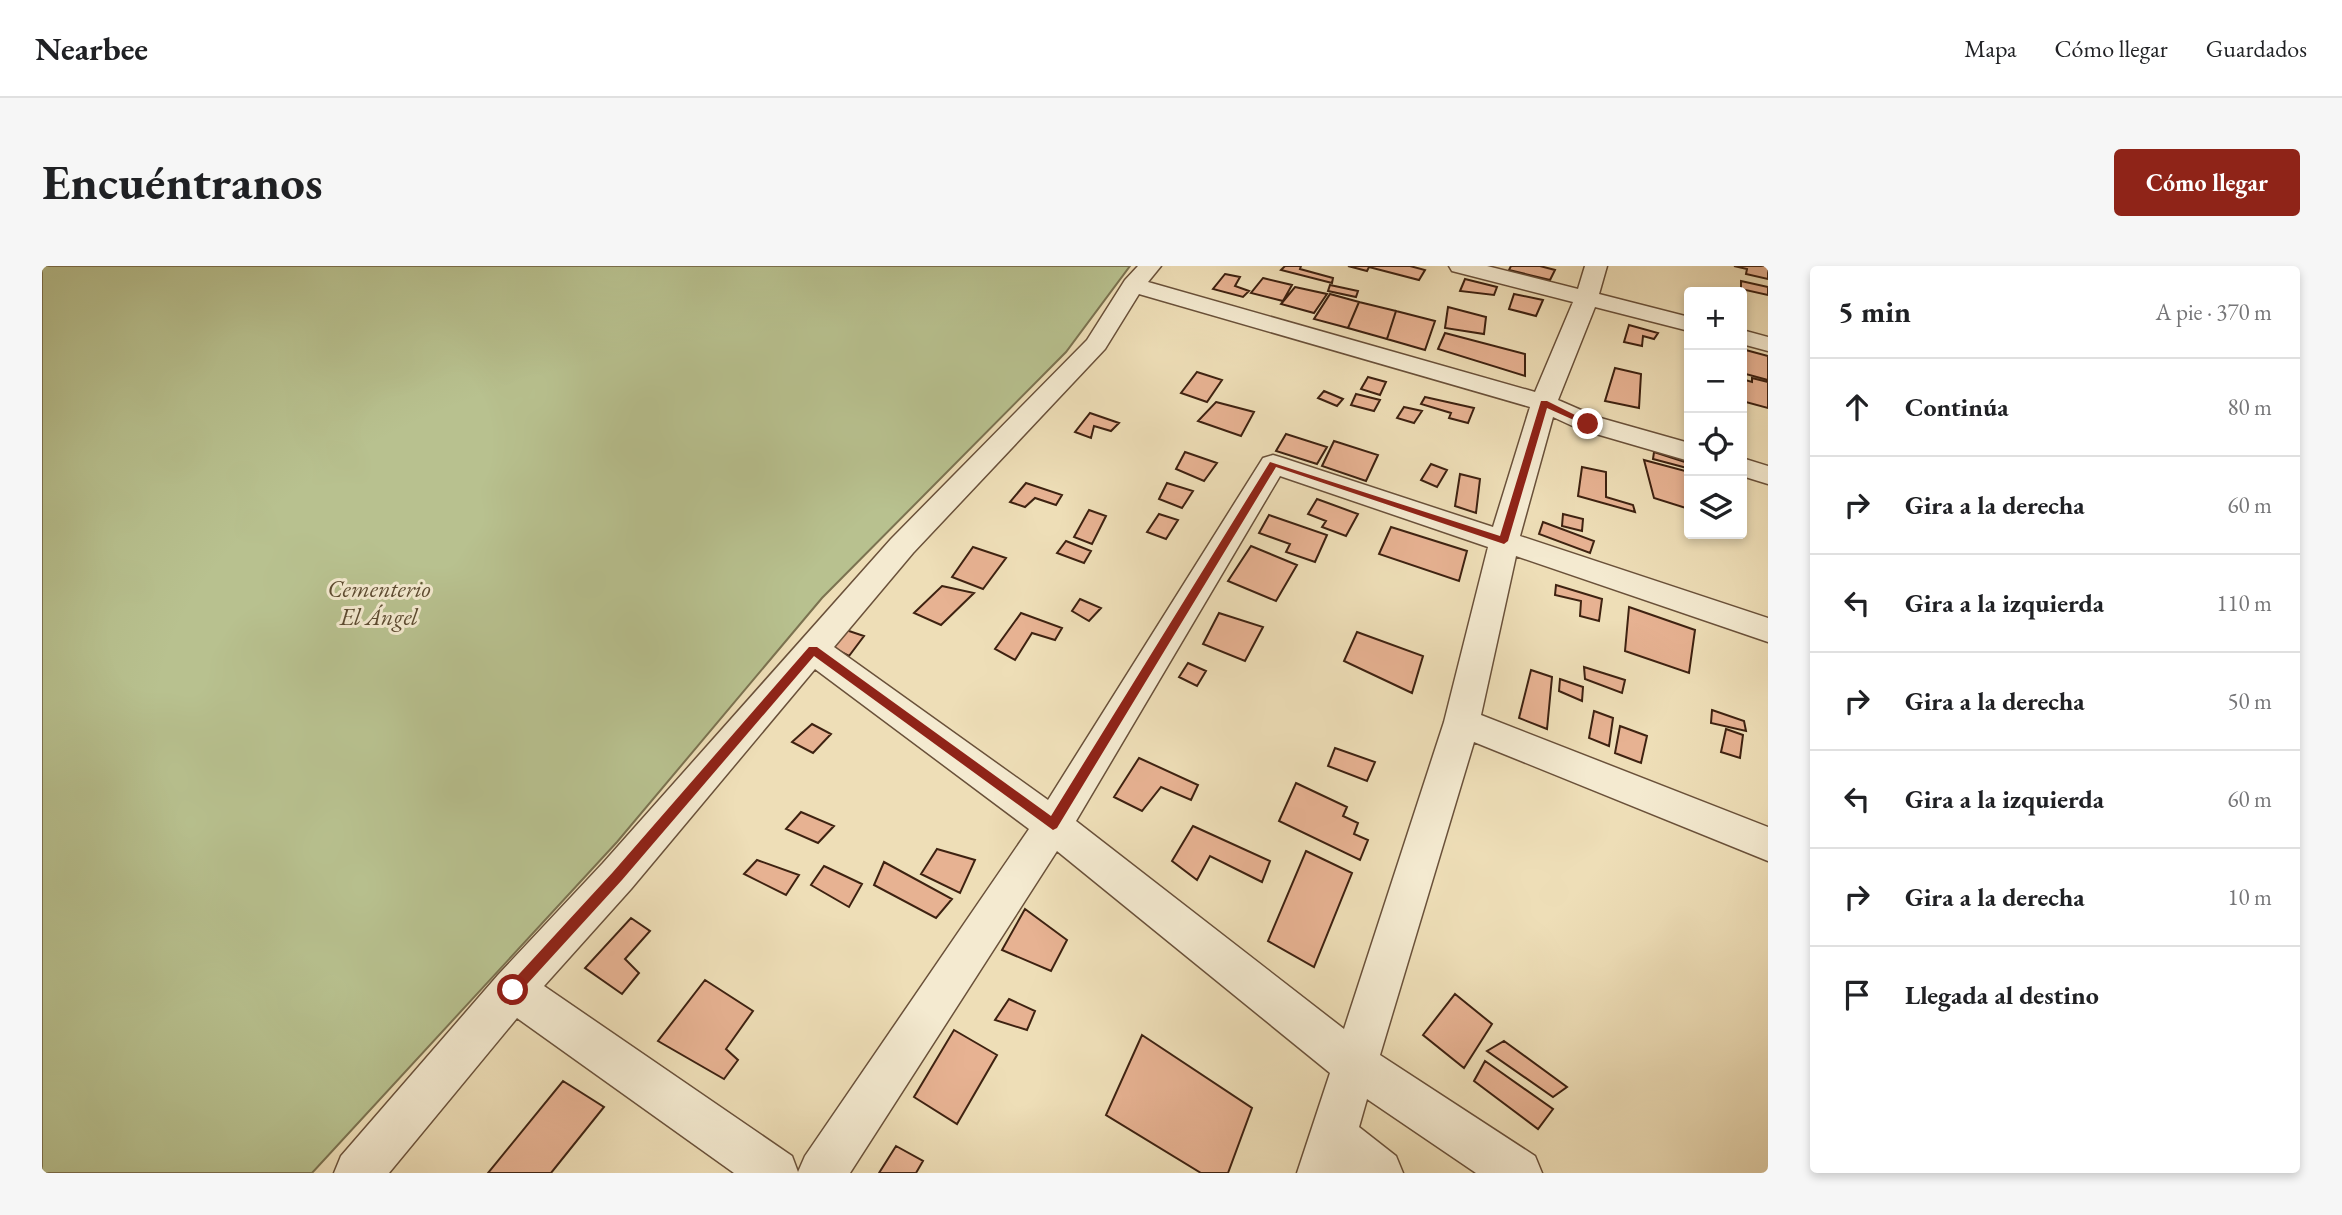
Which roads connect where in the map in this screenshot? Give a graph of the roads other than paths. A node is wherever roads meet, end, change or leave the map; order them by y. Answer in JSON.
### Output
{"nodes":[{"id":1,"x":1460,"y":266,"type":"edge"},
{"id":2,"x":1596,"y":266,"type":"edge"},
{"id":3,"x":1141,"y":276,"type":"edge"},
{"id":4,"x":1587,"y":297,"type":"junction"},
{"id":5,"x":1684,"y":323,"type":"edge"},
{"id":6,"x":1747,"y":338,"type":"edge"},
{"id":7,"x":1768,"y":344,"type":"edge"},
{"id":8,"x":1544,"y":403,"type":"junction"},
{"id":9,"x":1684,"y":434,"type":"edge"},
{"id":10,"x":1684,"y":451,"type":"edge"},
{"id":11,"x":1747,"y":451,"type":"edge"},
{"id":12,"x":1768,"y":457,"type":"edge"},
{"id":13,"x":1747,"y":469,"type":"edge"},
{"id":14,"x":1768,"y":475,"type":"edge"},
{"id":15,"x":1504,"y":541,"type":"junction"},
{"id":16,"x":1768,"y":629,"type":"edge"},
{"id":17,"x":813,"y":650,"type":"junction"},
{"id":18,"x":1462,"y":722,"type":"junction"},
{"id":19,"x":1053,"y":825,"type":"junction"},
{"id":20,"x":1768,"y":844,"type":"edge"},
{"id":21,"x":513,"y":990,"type":"junction"},
{"id":22,"x":1355,"y":1065,"type":"junction"},
{"id":23,"x":1327,"y":1155,"type":"edge"},
{"id":24,"x":358,"y":1173,"type":"edge"},
{"id":25,"x":775,"y":1173,"type":"edge"},
{"id":26,"x":822,"y":1173,"type":"edge"},
{"id":27,"x":1379,"y":1173,"type":"edge"},
{"id":28,"x":1518,"y":1173,"type":"edge"}],
"edges":[{"from":1,"to":4,"type":"street"},
{"from":2,"to":4,"type":"street"},
{"from":3,"to":8,"type":"street"},
{"from":3,"to":17,"type":"street"},
{"from":4,"to":5,"type":"street"},
{"from":4,"to":8,"type":"street"},
{"from":6,"to":7,"type":"street"},
{"from":8,"to":9,"type":"street"},
{"from":8,"to":10,"type":"street"},
{"from":8,"to":15,"type":"street"},
{"from":11,"to":12,"type":"street"},
{"from":13,"to":14,"type":"street"},
{"from":15,"to":16,"type":"street"},
{"from":15,"to":18,"type":"street"},
{"from":15,"to":19,"type":"street"},
{"from":17,"to":19,"type":"street"},
{"from":17,"to":21,"type":"street"},
{"from":18,"to":20,"type":"street"},
{"from":18,"to":22,"type":"street"},
{"from":19,"to":22,"type":"street"},
{"from":19,"to":26,"type":"street"},
{"from":21,"to":24,"type":"street"},
{"from":21,"to":25,"type":"street"},
{"from":22,"to":23,"type":"street"},
{"from":22,"to":28,"type":"street"},
{"from":23,"to":27,"type":"street"}]}
